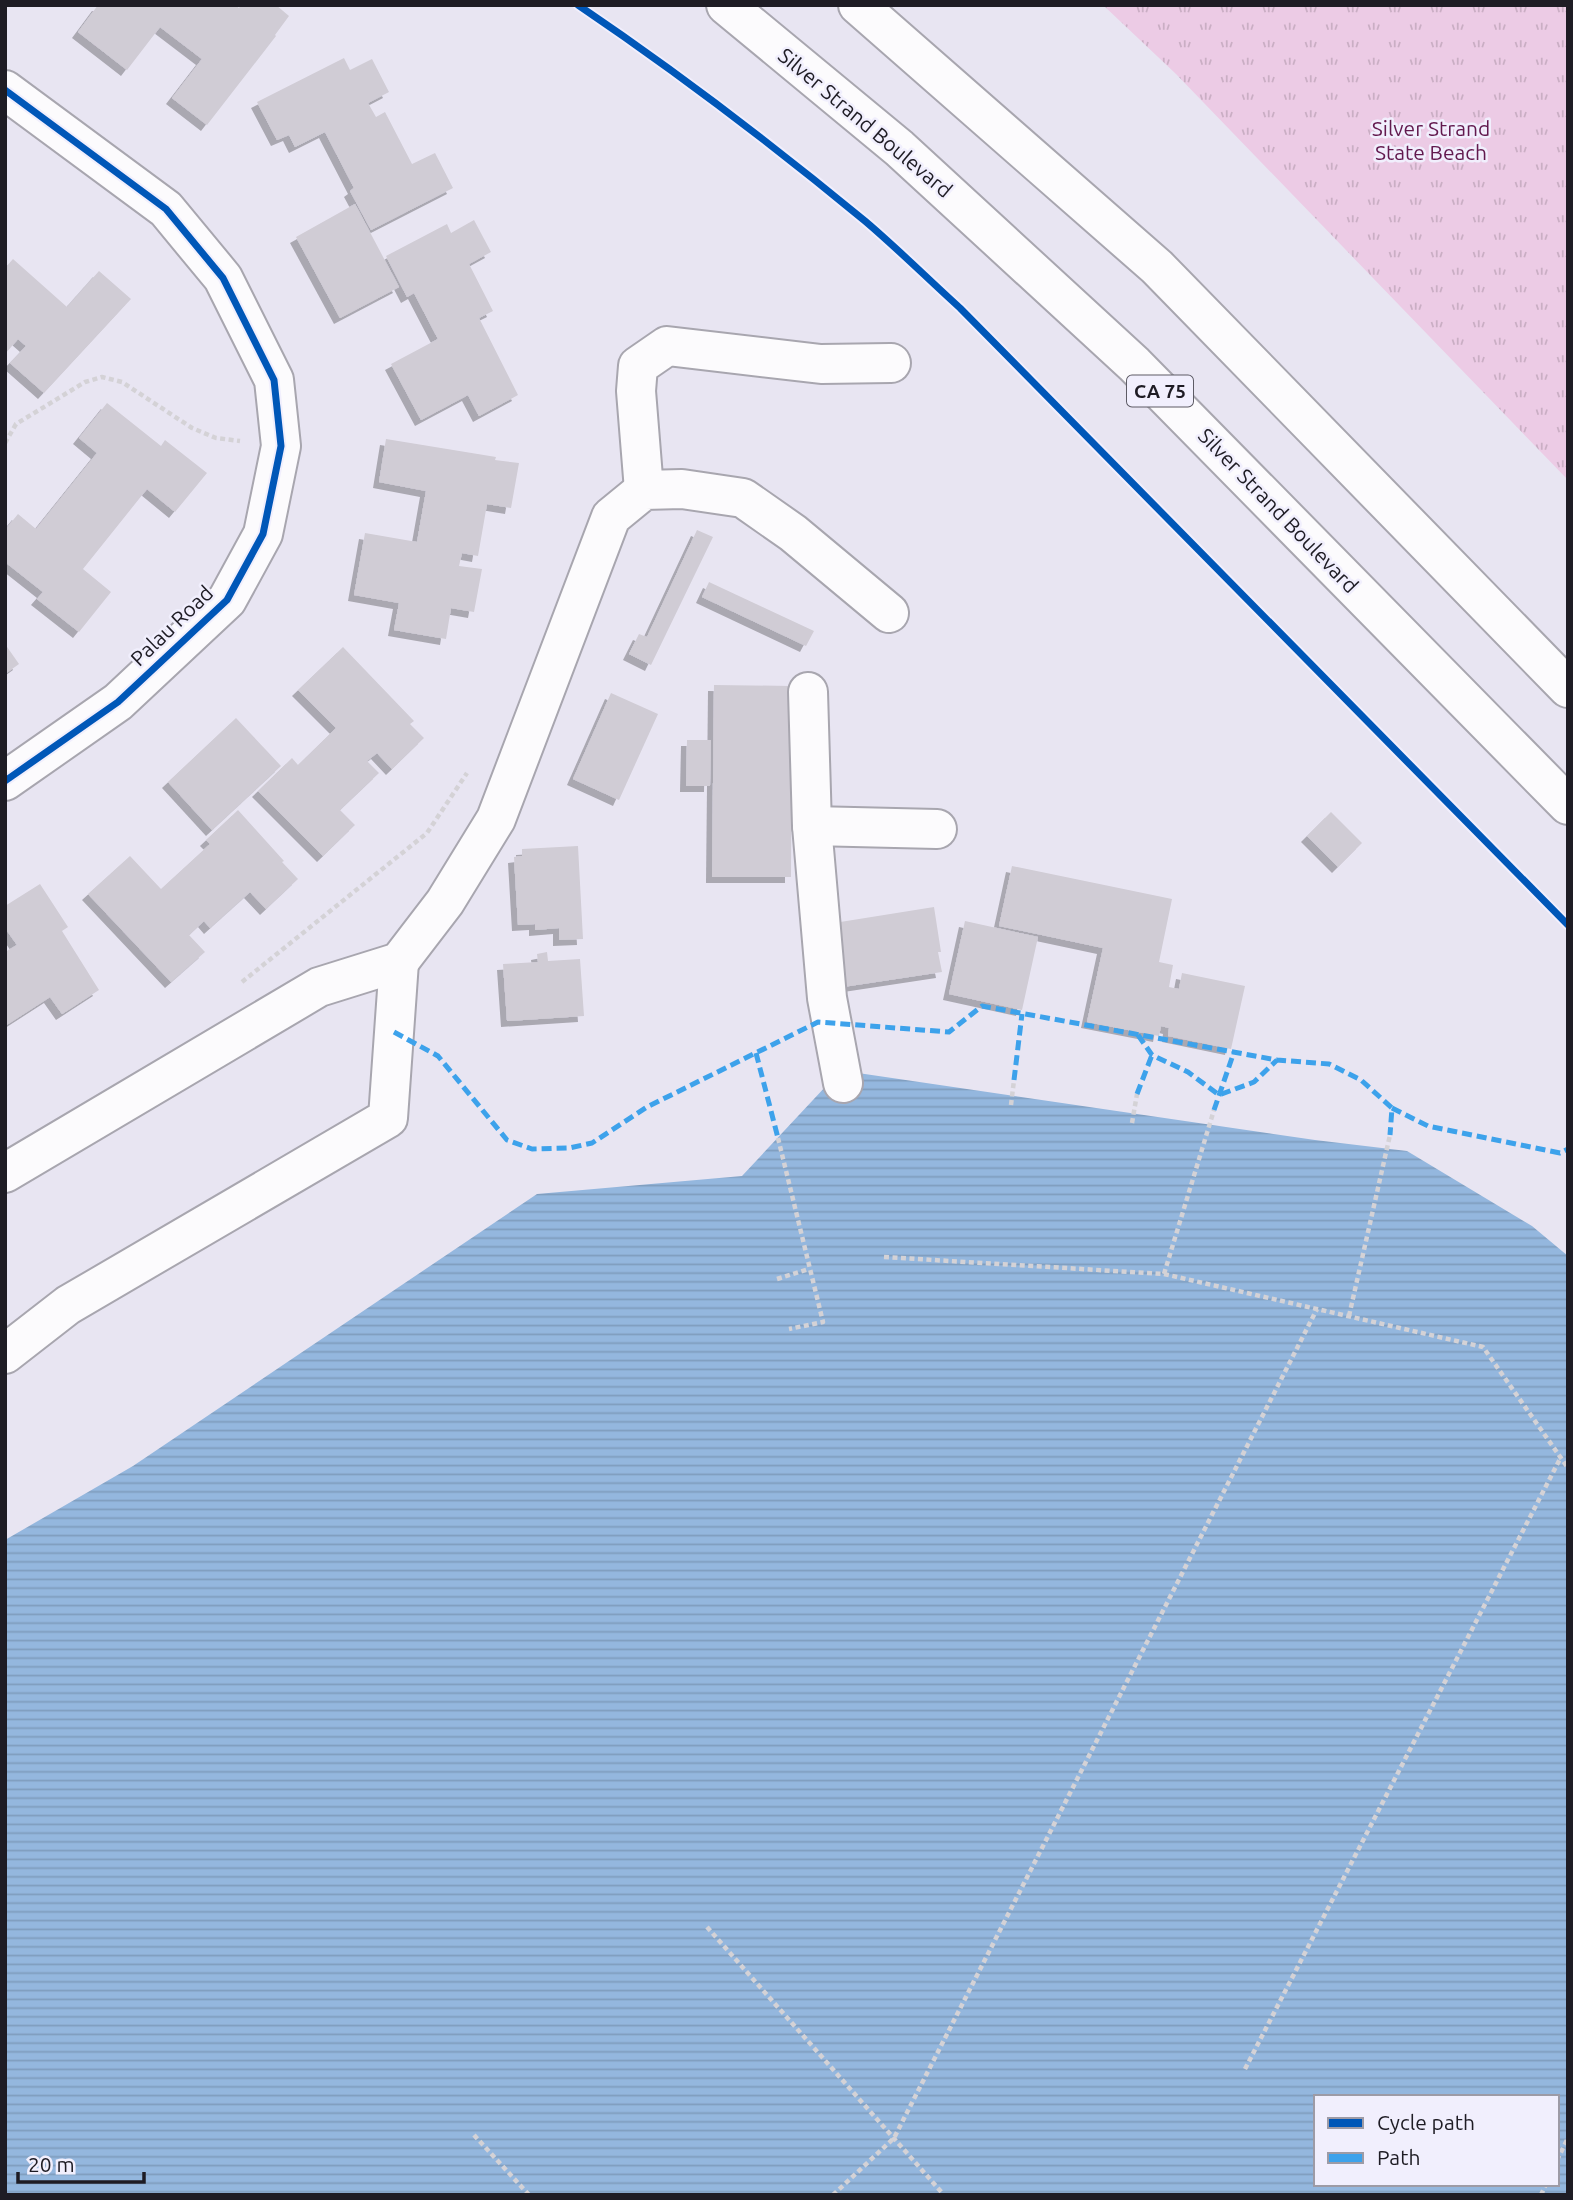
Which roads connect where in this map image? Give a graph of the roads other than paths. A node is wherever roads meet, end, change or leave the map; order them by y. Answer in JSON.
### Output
{"nodes":[{"id":1,"x":726,"y":5,"type":"edge"},
{"id":2,"x":858,"y":5,"type":"edge"},
{"id":3,"x":5,"y":90,"type":"edge"},
{"id":4,"x":891,"y":363,"type":"dead end"},
{"id":5,"x":644,"y":490,"type":"junction"},
{"id":6,"x":889,"y":613,"type":"dead end"},
{"id":7,"x":1568,"y":688,"type":"edge"},
{"id":8,"x":808,"y":692,"type":"dead end"},
{"id":9,"x":5,"y":781,"type":"edge"},
{"id":10,"x":1568,"y":806,"type":"edge"},
{"id":11,"x":812,"y":826,"type":"junction"},
{"id":12,"x":937,"y":829,"type":"dead end"},
{"id":13,"x":399,"y":962,"type":"junction"},
{"id":14,"x":843,"y":1083,"type":"dead end"},
{"id":15,"x":5,"y":1173,"type":"edge"},
{"id":16,"x":5,"y":1354,"type":"edge"}],
"edges":[{"from":1,"to":10,"type":"main road","name":"Silver Strand Boulevard","number":"CA 75"},
{"from":2,"to":7,"type":"main road"},
{"from":3,"to":9,"type":"main road","name":"Palau Road"},
{"from":4,"to":5,"type":"main road"},
{"from":5,"to":6,"type":"main road"},
{"from":5,"to":13,"type":"main road"},
{"from":8,"to":11,"type":"main road"},
{"from":11,"to":12,"type":"main road"},
{"from":11,"to":14,"type":"main road"},
{"from":13,"to":15,"type":"main road"},
{"from":13,"to":16,"type":"main road"}]}
